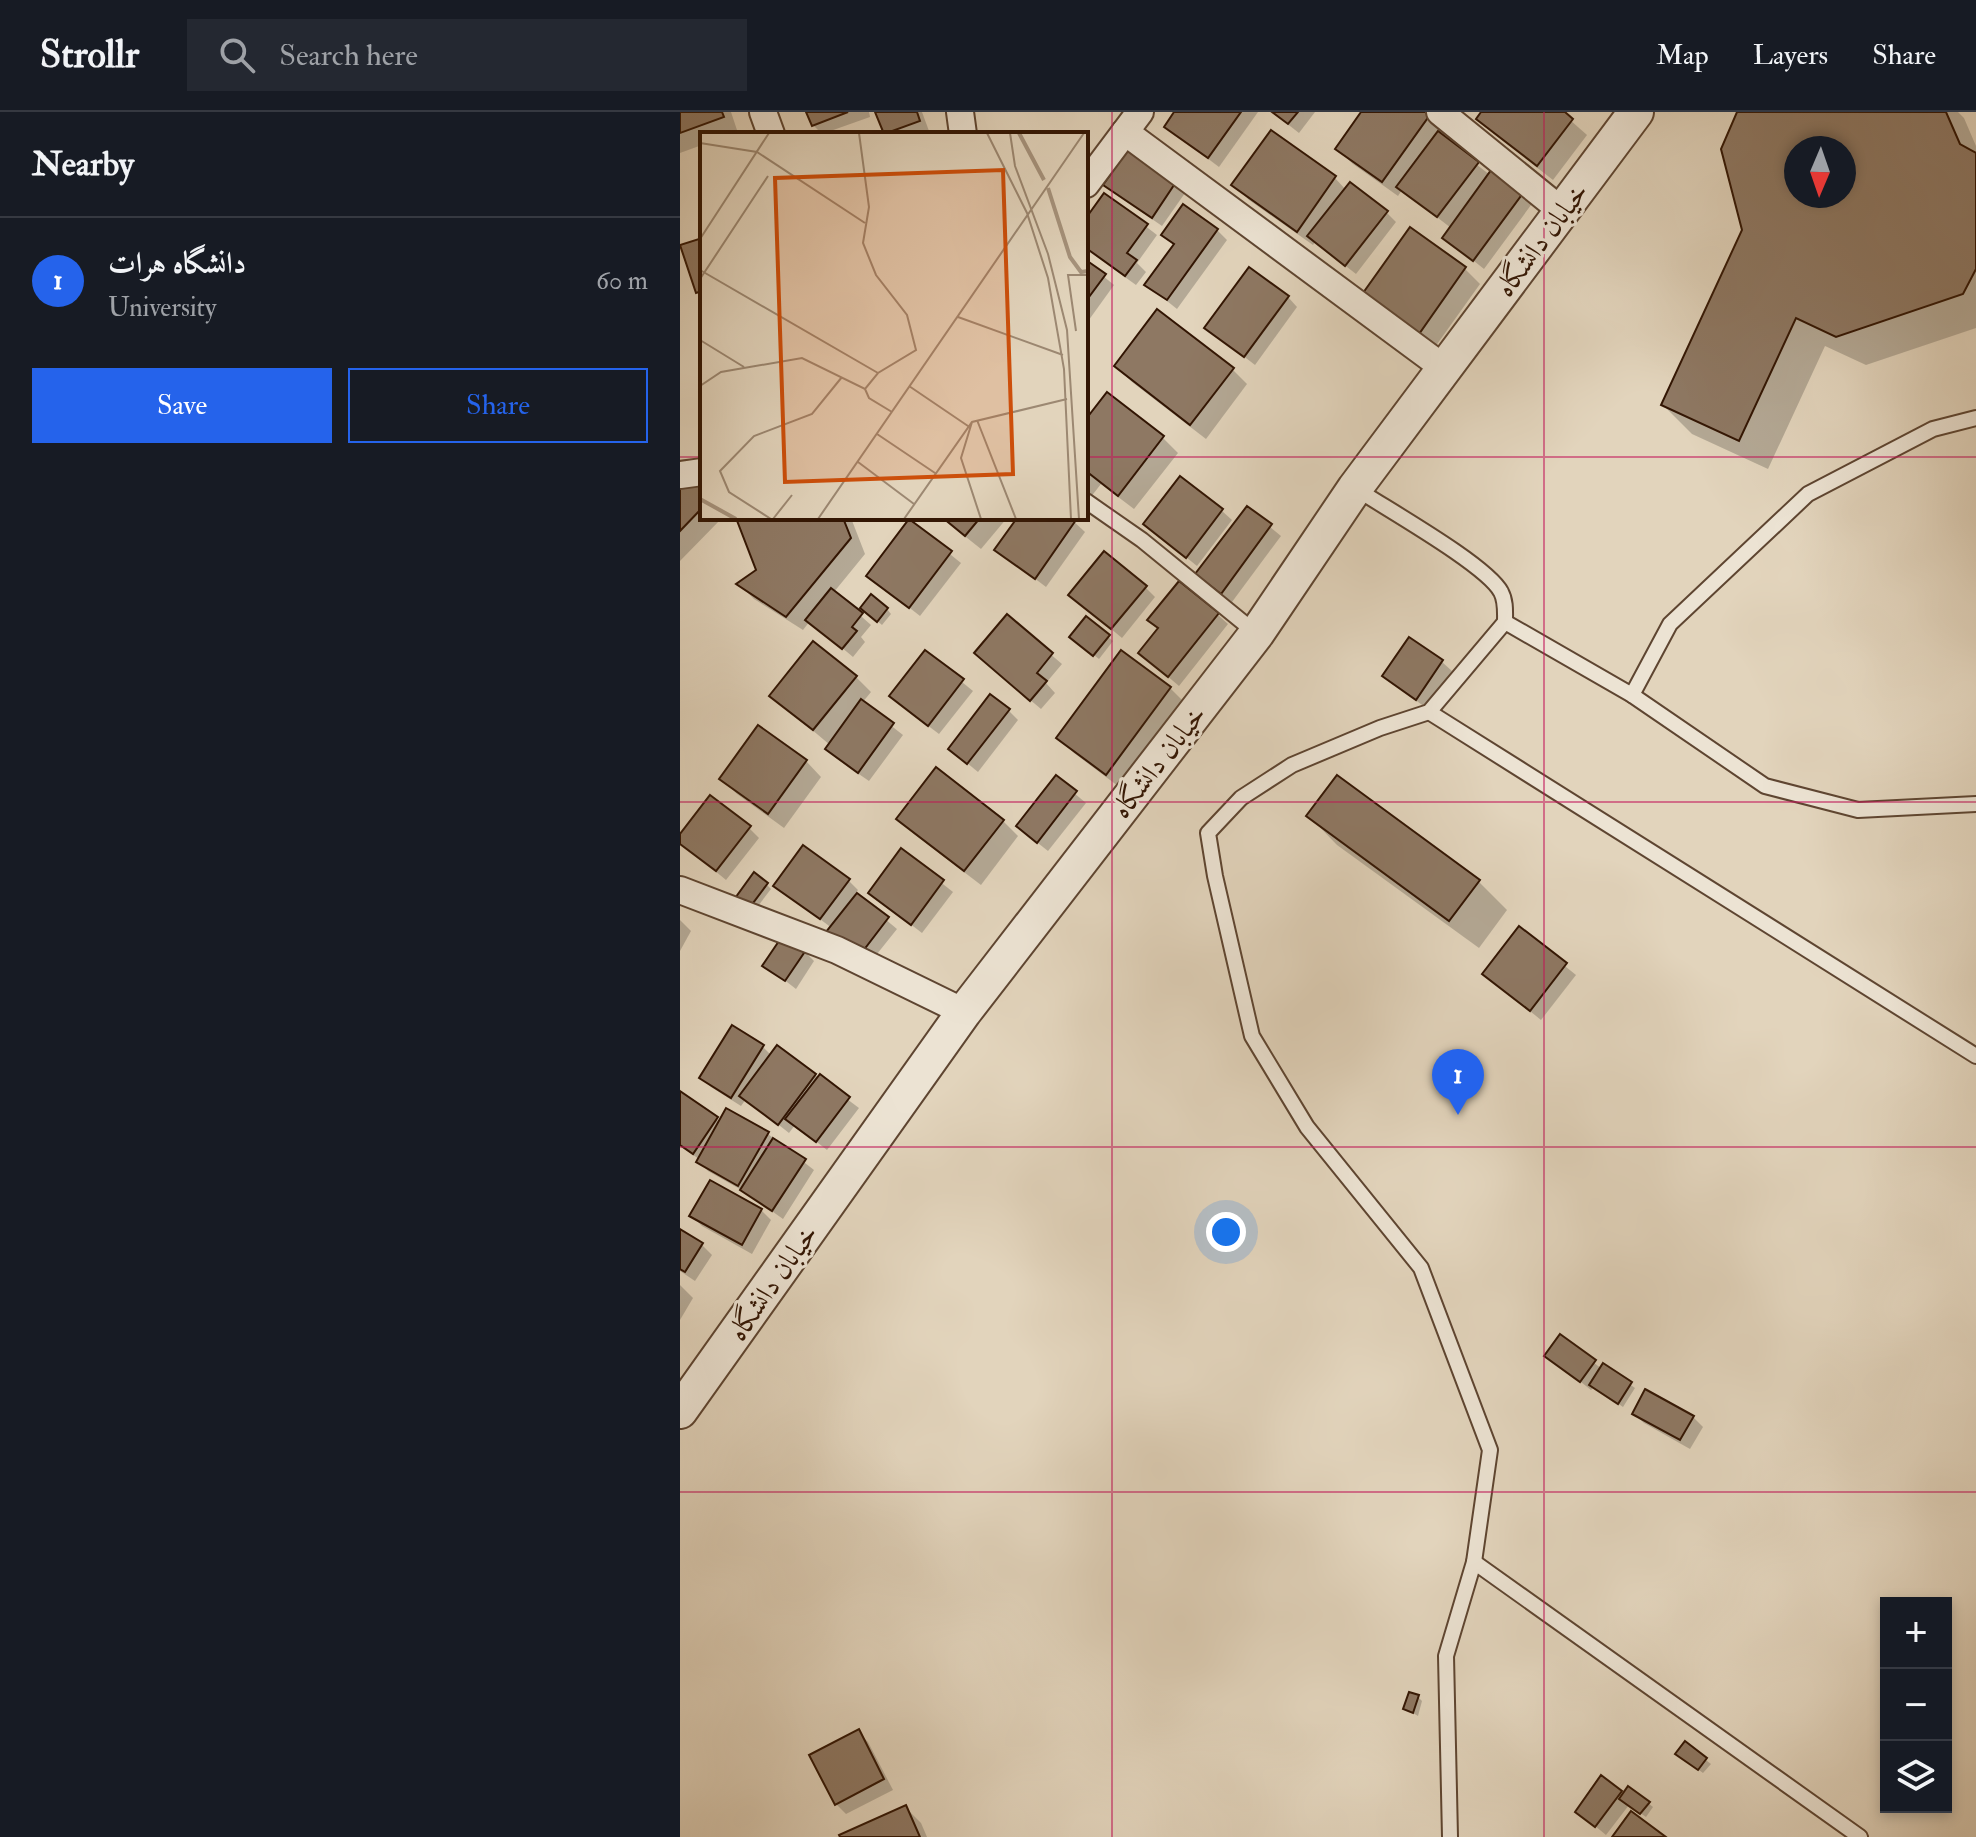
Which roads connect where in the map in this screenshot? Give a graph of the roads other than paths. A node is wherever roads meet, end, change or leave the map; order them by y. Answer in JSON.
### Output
{"nodes":[{"id":1,"x":763,"y":112,"type":"edge"},
{"id":2,"x":960,"y":112,"type":"edge"},
{"id":3,"x":1440,"y":112,"type":"edge"},
{"id":4,"x":1636,"y":112,"type":"edge"},
{"id":5,"x":1132,"y":122,"type":"edge"},
{"id":6,"x":770,"y":132,"type":"edge"},
{"id":7,"x":963,"y":132,"type":"edge"},
{"id":8,"x":1088,"y":181,"type":"edge"},
{"id":9,"x":1562,"y":211,"type":"junction"},
{"id":10,"x":1444,"y":368,"type":"junction"},
{"id":11,"x":1976,"y":418,"type":"edge"},
{"id":12,"x":700,"y":472,"type":"edge"},
{"id":13,"x":680,"y":475,"type":"edge"},
{"id":14,"x":1355,"y":488,"type":"junction"},
{"id":15,"x":1088,"y":502,"type":"edge"},
{"id":16,"x":1505,"y":622,"type":"junction"},
{"id":17,"x":1257,"y":633,"type":"junction"},
{"id":18,"x":1632,"y":695,"type":"junction"},
{"id":19,"x":1429,"y":712,"type":"junction"},
{"id":20,"x":1976,"y":804,"type":"edge"},
{"id":21,"x":680,"y":890,"type":"edge"},
{"id":22,"x":964,"y":1012,"type":"junction"},
{"id":23,"x":1976,"y":1056,"type":"edge"},
{"id":24,"x":680,"y":1411,"type":"edge"},
{"id":25,"x":1474,"y":1562,"type":"junction"},
{"id":26,"x":1450,"y":1837,"type":"edge"},
{"id":27,"x":1860,"y":1837,"type":"edge"}],
"edges":[{"from":1,"to":6,"type":"street"},
{"from":2,"to":7,"type":"street"},
{"from":3,"to":9,"type":"street"},
{"from":4,"to":9,"type":"street","name":"خیابان دانشگاه"},
{"from":5,"to":8,"type":"street"},
{"from":5,"to":10,"type":"street"},
{"from":9,"to":10,"type":"street","name":"خیابان دانشگاه"},
{"from":10,"to":14,"type":"street","name":"خیابان دانشگاه"},
{"from":11,"to":18,"type":"lane"},
{"from":12,"to":13,"type":"street"},
{"from":14,"to":16,"type":"lane"},
{"from":14,"to":17,"type":"street","name":"خیابان دانشگاه"},
{"from":15,"to":17,"type":"lane"},
{"from":16,"to":18,"type":"lane"},
{"from":16,"to":19,"type":"lane"},
{"from":17,"to":22,"type":"street","name":"خیابان دانشگاه"},
{"from":18,"to":20,"type":"lane"},
{"from":19,"to":23,"type":"lane"},
{"from":19,"to":25,"type":"lane"},
{"from":21,"to":22,"type":"street"},
{"from":22,"to":24,"type":"street","name":"خیابان دانشگاه"},
{"from":25,"to":26,"type":"lane"},
{"from":25,"to":27,"type":"lane"}]}
